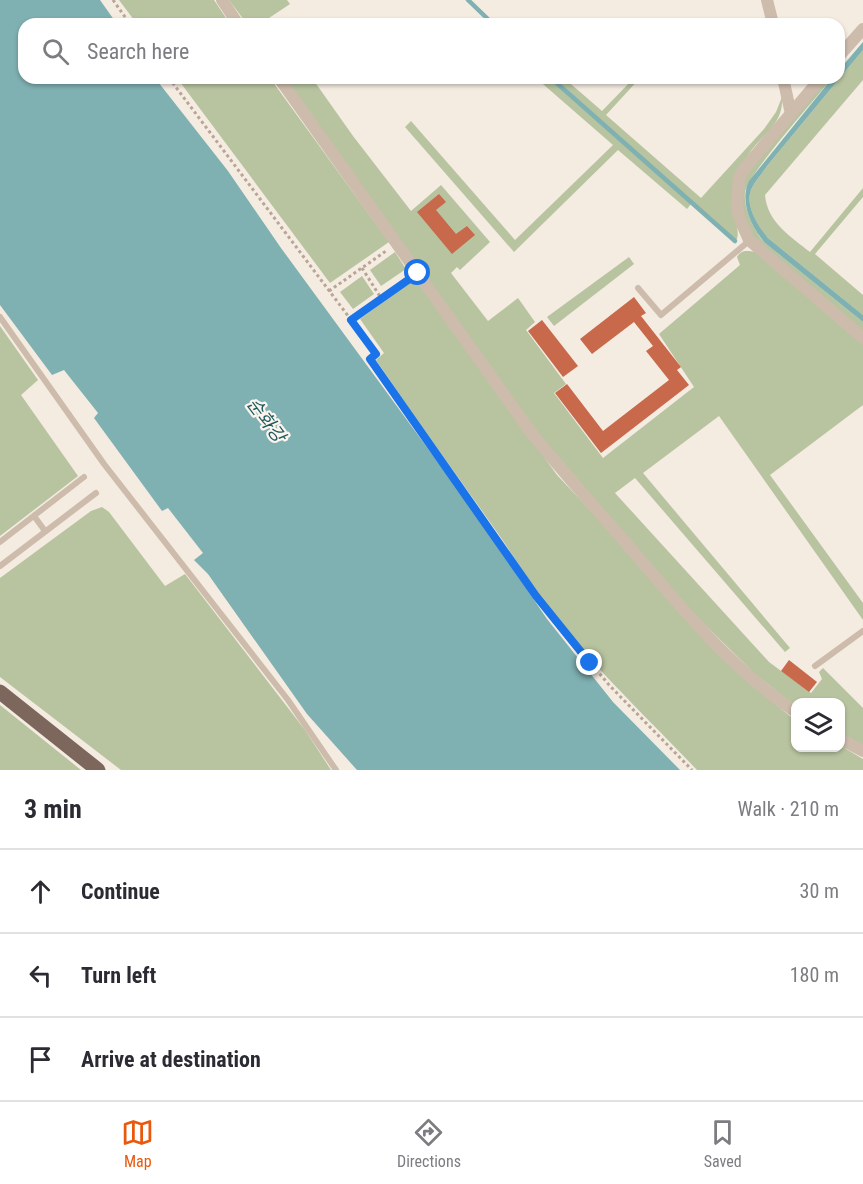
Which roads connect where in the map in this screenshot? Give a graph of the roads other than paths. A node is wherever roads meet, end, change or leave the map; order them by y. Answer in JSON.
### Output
{"nodes":[{"id":1,"x":222,"y":0,"type":"edge"},
{"id":2,"x":767,"y":0,"type":"edge"},
{"id":3,"x":234,"y":18,"type":"edge"},
{"id":4,"x":772,"y":18,"type":"edge"},
{"id":5,"x":863,"y":29,"type":"edge"},
{"id":6,"x":845,"y":50,"type":"edge"},
{"id":7,"x":283,"y":84,"type":"edge"},
{"id":8,"x":784,"y":84,"type":"edge"},
{"id":9,"x":816,"y":84,"type":"edge"},
{"id":10,"x":791,"y":114,"type":"junction"},
{"id":11,"x":749,"y":240,"type":"junction"},
{"id":12,"x":638,"y":288,"type":"dead end"},
{"id":13,"x":0,"y":317,"type":"edge"},
{"id":14,"x":863,"y":338,"type":"edge"},
{"id":15,"x":84,"y":477,"type":"dead end"},
{"id":16,"x":96,"y":493,"type":"dead end"},
{"id":17,"x":34,"y":516,"type":"junction"},
{"id":18,"x":45,"y":531,"type":"junction"},
{"id":19,"x":0,"y":542,"type":"edge"},
{"id":20,"x":0,"y":566,"type":"edge"},
{"id":21,"x":863,"y":631,"type":"edge"},
{"id":22,"x":815,"y":666,"type":"dead end"},
{"id":23,"x":0,"y":692,"type":"edge"},
{"id":24,"x":791,"y":709,"type":"edge"},
{"id":25,"x":845,"y":742,"type":"edge"},
{"id":26,"x":863,"y":751,"type":"edge"},
{"id":27,"x":98,"y":770,"type":"edge"},
{"id":28,"x":336,"y":770,"type":"edge"}],
"edges":[{"from":1,"to":3,"type":"street"},
{"from":2,"to":4,"type":"street"},
{"from":5,"to":6,"type":"street"},
{"from":7,"to":24,"type":"street"},
{"from":8,"to":10,"type":"street"},
{"from":9,"to":10,"type":"street"},
{"from":10,"to":11,"type":"street"},
{"from":11,"to":12,"type":"lane"},
{"from":11,"to":14,"type":"street"},
{"from":13,"to":28,"type":"lane"},
{"from":15,"to":17,"type":"lane"},
{"from":16,"to":18,"type":"lane"},
{"from":17,"to":18,"type":"lane"},
{"from":17,"to":19,"type":"lane"},
{"from":18,"to":20,"type":"lane"},
{"from":21,"to":22,"type":"lane"},
{"from":23,"to":27,"type":"main road"},
{"from":25,"to":26,"type":"street"}]}
